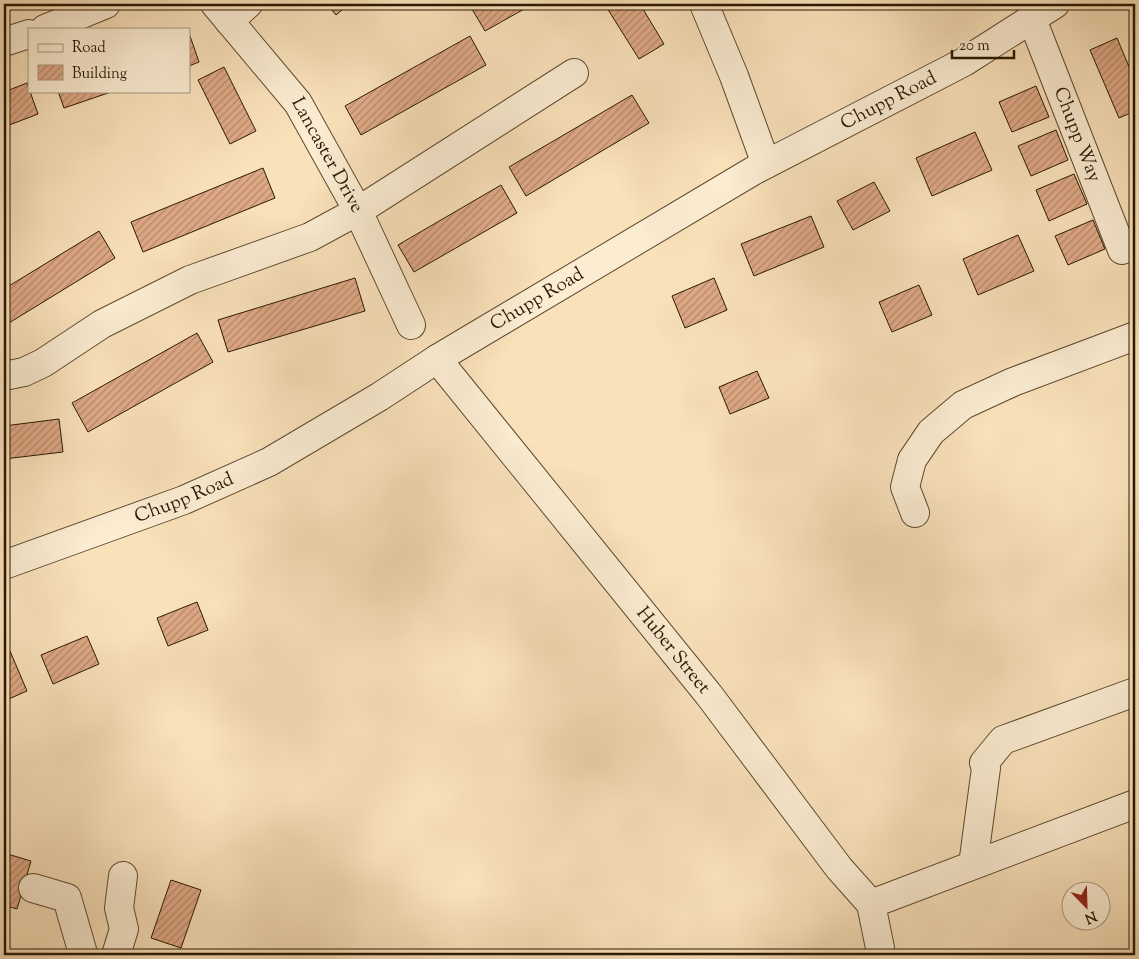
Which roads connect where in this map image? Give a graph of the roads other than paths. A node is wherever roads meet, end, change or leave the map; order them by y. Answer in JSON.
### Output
{"nodes":[{"id":1,"x":106,"y":4,"type":"edge"},
{"id":2,"x":704,"y":4,"type":"edge"},
{"id":3,"x":1055,"y":4,"type":"edge"},
{"id":4,"x":231,"y":9,"type":"edge"},
{"id":5,"x":1032,"y":19,"type":"junction"},
{"id":6,"x":47,"y":28,"type":"edge"},
{"id":7,"x":28,"y":34,"type":"edge"},
{"id":8,"x":4,"y":42,"type":"edge"},
{"id":9,"x":574,"y":73,"type":"dead end"},
{"id":10,"x":766,"y":164,"type":"junction"},
{"id":11,"x":358,"y":211,"type":"junction"},
{"id":12,"x":1122,"y":250,"type":"dead end"},
{"id":13,"x":410,"y":325,"type":"dead end"},
{"id":14,"x":1135,"y":336,"type":"edge"},
{"id":15,"x":437,"y":359,"type":"junction"},
{"id":16,"x":4,"y":376,"type":"edge"},
{"id":17,"x":915,"y":513,"type":"dead end"},
{"id":18,"x":4,"y":565,"type":"edge"},
{"id":19,"x":1135,"y":692,"type":"edge"},
{"id":20,"x":1135,"y":804,"type":"edge"},
{"id":21,"x":974,"y":865,"type":"junction"},
{"id":22,"x":123,"y":876,"type":"dead end"},
{"id":23,"x":33,"y":888,"type":"dead end"},
{"id":24,"x":871,"y":904,"type":"junction"},
{"id":25,"x":82,"y":955,"type":"edge"},
{"id":26,"x":116,"y":955,"type":"edge"},
{"id":27,"x":878,"y":955,"type":"edge"}],
"edges":[{"from":1,"to":6,"type":"street"},
{"from":2,"to":10,"type":"street"},
{"from":3,"to":5,"type":"street","name":"Chupp Road"},
{"from":4,"to":11,"type":"street","name":"Lancaster Drive"},
{"from":5,"to":10,"type":"street","name":"Chupp Road"},
{"from":5,"to":12,"type":"street","name":"Chupp Way"},
{"from":7,"to":8,"type":"street"},
{"from":9,"to":11,"type":"street"},
{"from":10,"to":15,"type":"street","name":"Chupp Road"},
{"from":11,"to":13,"type":"street","name":"Lancaster Drive"},
{"from":11,"to":16,"type":"street"},
{"from":14,"to":17,"type":"street"},
{"from":15,"to":18,"type":"street","name":"Chupp Road"},
{"from":15,"to":24,"type":"street","name":"Huber Street"},
{"from":19,"to":21,"type":"street"},
{"from":20,"to":21,"type":"street"},
{"from":21,"to":24,"type":"street"},
{"from":22,"to":26,"type":"street"},
{"from":23,"to":25,"type":"street"},
{"from":24,"to":27,"type":"street"}]}
